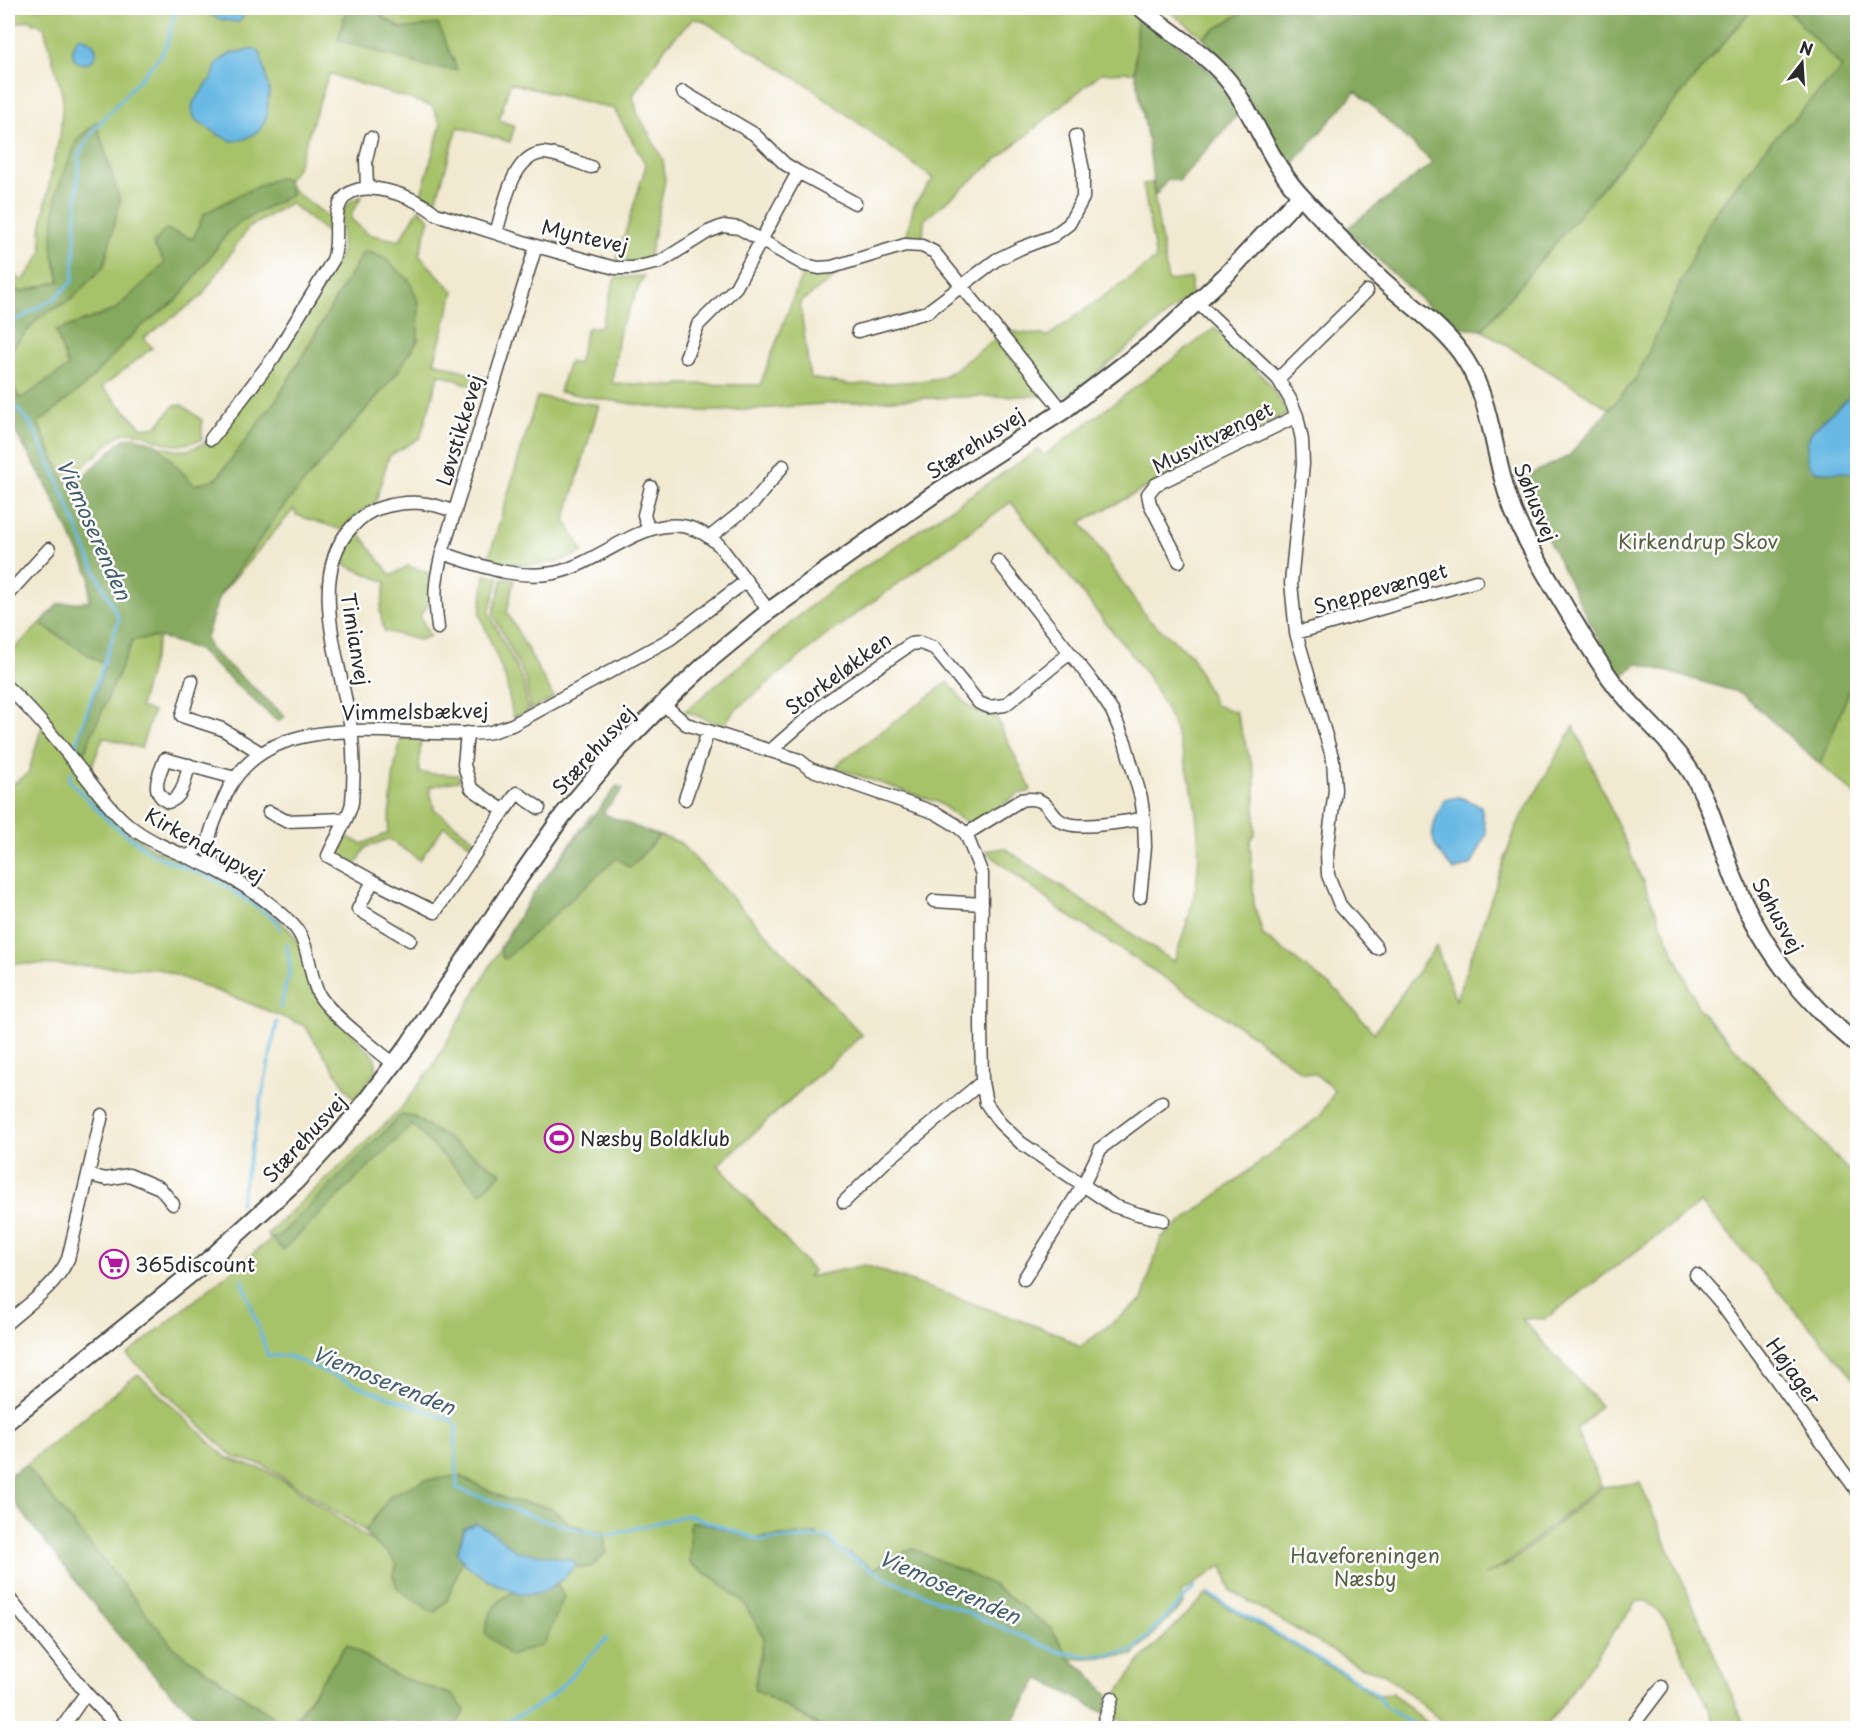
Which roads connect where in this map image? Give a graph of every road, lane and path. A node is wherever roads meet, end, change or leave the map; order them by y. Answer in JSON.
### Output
{"nodes":[{"id":1,"x":1142,"y":8,"type":"edge"},
{"id":2,"x":683,"y":92,"type":"dead end"},
{"id":3,"x":1076,"y":136,"type":"dead end"},
{"id":4,"x":371,"y":138,"type":"dead end"},
{"id":5,"x":591,"y":167,"type":"dead end"},
{"id":6,"x":798,"y":172,"type":"junction"},
{"id":7,"x":367,"y":188,"type":"junction"},
{"id":8,"x":1300,"y":196,"type":"junction"},
{"id":9,"x":855,"y":203,"type":"dead end"},
{"id":10,"x":496,"y":233,"type":"junction"},
{"id":11,"x":760,"y":240,"type":"junction"},
{"id":12,"x":536,"y":246,"type":"junction"},
{"id":13,"x":960,"y":286,"type":"junction"},
{"id":14,"x":1367,"y":291,"type":"dead end"},
{"id":15,"x":1198,"y":303,"type":"junction"},
{"id":16,"x":858,"y":331,"type":"dead end"},
{"id":17,"x":686,"y":357,"type":"dead end"},
{"id":18,"x":1278,"y":379,"type":"junction"},
{"id":19,"x":1063,"y":411,"type":"junction"},
{"id":20,"x":1297,"y":416,"type":"junction"},
{"id":21,"x":211,"y":439,"type":"dead end"},
{"id":22,"x":783,"y":466,"type":"dead end"},
{"id":23,"x":651,"y":487,"type":"dead end"},
{"id":24,"x":455,"y":512,"type":"junction"},
{"id":25,"x":648,"y":528,"type":"junction"},
{"id":26,"x":710,"y":537,"type":"junction"},
{"id":27,"x":49,"y":549,"type":"dead end"},
{"id":28,"x":442,"y":554,"type":"junction"},
{"id":29,"x":998,"y":561,"type":"dead end"},
{"id":30,"x":1179,"y":561,"type":"dead end"},
{"id":31,"x":1476,"y":580,"type":"dead end"},
{"id":32,"x":746,"y":581,"type":"junction"},
{"id":33,"x":8,"y":594,"type":"edge"},
{"id":34,"x":769,"y":611,"type":"junction"},
{"id":35,"x":438,"y":628,"type":"dead end"},
{"id":36,"x":1296,"y":633,"type":"junction"},
{"id":37,"x":1070,"y":653,"type":"junction"},
{"id":38,"x":192,"y":681,"type":"dead end"},
{"id":39,"x":8,"y":688,"type":"edge"},
{"id":40,"x":663,"y":704,"type":"junction"},
{"id":41,"x":351,"y":731,"type":"junction"},
{"id":42,"x":708,"y":732,"type":"junction"},
{"id":43,"x":467,"y":733,"type":"junction"},
{"id":44,"x":770,"y":751,"type":"junction"},
{"id":45,"x":261,"y":753,"type":"junction"},
{"id":46,"x":189,"y":765,"type":"dead end"},
{"id":47,"x":235,"y":778,"type":"junction"},
{"id":48,"x":685,"y":799,"type":"dead end"},
{"id":49,"x":539,"y":808,"type":"dead end"},
{"id":50,"x":504,"y":811,"type":"junction"},
{"id":51,"x":269,"y":812,"type":"dead end"},
{"id":52,"x":345,"y":819,"type":"junction"},
{"id":53,"x":1144,"y":819,"type":"junction"},
{"id":54,"x":966,"y":834,"type":"junction"},
{"id":55,"x":208,"y":843,"type":"junction"},
{"id":56,"x":186,"y":857,"type":"junction"},
{"id":57,"x":216,"y":870,"type":"junction"},
{"id":58,"x":373,"y":881,"type":"junction"},
{"id":59,"x":1140,"y":897,"type":"dead end"},
{"id":60,"x":934,"y":902,"type":"dead end"},
{"id":61,"x":982,"y":904,"type":"junction"},
{"id":62,"x":410,"y":940,"type":"dead end"},
{"id":63,"x":1377,"y":948,"type":"dead end"},
{"id":64,"x":1857,"y":1045,"type":"edge"},
{"id":65,"x":394,"y":1064,"type":"junction"},
{"id":66,"x":982,"y":1082,"type":"junction"},
{"id":67,"x":1162,"y":1102,"type":"dead end"},
{"id":68,"x":102,"y":1115,"type":"dead end"},
{"id":69,"x":89,"y":1175,"type":"junction"},
{"id":70,"x":1083,"y":1185,"type":"junction"},
{"id":71,"x":844,"y":1202,"type":"dead end"},
{"id":72,"x":173,"y":1204,"type":"dead end"},
{"id":73,"x":1163,"y":1220,"type":"dead end"},
{"id":74,"x":1696,"y":1275,"type":"dead end"},
{"id":75,"x":1024,"y":1279,"type":"dead end"},
{"id":76,"x":8,"y":1322,"type":"edge"},
{"id":77,"x":8,"y":1421,"type":"edge"},
{"id":78,"x":1857,"y":1492,"type":"edge"},
{"id":79,"x":8,"y":1597,"type":"edge"},
{"id":80,"x":1662,"y":1687,"type":"dead end"},
{"id":81,"x":86,"y":1693,"type":"junction"},
{"id":82,"x":1112,"y":1698,"type":"dead end"},
{"id":83,"x":62,"y":1728,"type":"edge"},
{"id":84,"x":119,"y":1728,"type":"edge"},
{"id":85,"x":1102,"y":1728,"type":"edge"},
{"id":86,"x":1631,"y":1728,"type":"edge"}],
"edges":[{"from":1,"to":8,"type":"street","name":"Søhusvej"},
{"from":2,"to":6,"type":"street"},
{"from":3,"to":13,"type":"street"},
{"from":4,"to":7,"type":"street"},
{"from":5,"to":10,"type":"street"},
{"from":6,"to":9,"type":"street"},
{"from":6,"to":11,"type":"street"},
{"from":7,"to":10,"type":"street","name":"Myntevej"},
{"from":7,"to":21,"type":"street"},
{"from":8,"to":15,"type":"street","name":"Stærehusvej"},
{"from":8,"to":64,"type":"street","name":"Søhusvej"},
{"from":10,"to":12,"type":"street","name":"Myntevej"},
{"from":11,"to":12,"type":"street","name":"Myntevej"},
{"from":11,"to":13,"type":"street","name":"Myntevej"},
{"from":11,"to":17,"type":"street"},
{"from":12,"to":24,"type":"street","name":"Løvstikkevej"},
{"from":13,"to":16,"type":"street"},
{"from":13,"to":19,"type":"street","name":"Myntevej"},
{"from":14,"to":18,"type":"street"},
{"from":15,"to":18,"type":"street"},
{"from":15,"to":19,"type":"street","name":"Stærehusvej"},
{"from":18,"to":20,"type":"street"},
{"from":19,"to":34,"type":"street","name":"Stærehusvej"},
{"from":20,"to":30,"type":"street","name":"Musvitvænget"},
{"from":20,"to":36,"type":"street"},
{"from":22,"to":26,"type":"street"},
{"from":23,"to":25,"type":"street"},
{"from":24,"to":28,"type":"street","name":"Løvstikkevej"},
{"from":24,"to":41,"type":"street","name":"Timianvej"},
{"from":25,"to":26,"type":"street"},
{"from":25,"to":28,"type":"street"},
{"from":26,"to":32,"type":"street"},
{"from":27,"to":33,"type":"street"},
{"from":28,"to":35,"type":"street","name":"Løvstikkevej"},
{"from":29,"to":37,"type":"street"},
{"from":31,"to":36,"type":"street","name":"Sneppevænget"},
{"from":32,"to":34,"type":"street"},
{"from":32,"to":43,"type":"street","name":"Vimmelsbækvej"},
{"from":34,"to":40,"type":"street","name":"Stærehusvej"},
{"from":36,"to":63,"type":"street"},
{"from":37,"to":44,"type":"street","name":"Storkeløkken"},
{"from":37,"to":53,"type":"street"},
{"from":38,"to":45,"type":"street"},
{"from":39,"to":56,"type":"street","name":"Kirkendrupvej"},
{"from":40,"to":42,"type":"street"},
{"from":40,"to":65,"type":"street","name":"Stærehusvej"},
{"from":41,"to":43,"type":"street","name":"Vimmelsbækvej"},
{"from":41,"to":45,"type":"street","name":"Vimmelsbækvej"},
{"from":41,"to":52,"type":"street","name":"Timianvej"},
{"from":42,"to":44,"type":"street"},
{"from":42,"to":48,"type":"street"},
{"from":43,"to":50,"type":"street"},
{"from":44,"to":54,"type":"street"},
{"from":45,"to":47,"type":"street","name":"Vimmelsbækvej"},
{"from":46,"to":47,"type":"street"},
{"from":47,"to":55,"type":"street","name":"Vimmelsbækvej"},
{"from":49,"to":50,"type":"street"},
{"from":50,"to":58,"type":"street"},
{"from":51,"to":52,"type":"street"},
{"from":52,"to":58,"type":"street","name":"Timianvej"},
{"from":53,"to":54,"type":"street"},
{"from":53,"to":59,"type":"street"},
{"from":54,"to":61,"type":"street"},
{"from":55,"to":56,"type":"street"},
{"from":55,"to":57,"type":"street"},
{"from":56,"to":57,"type":"street","name":"Kirkendrupvej"},
{"from":57,"to":65,"type":"street","name":"Kirkendrupvej"},
{"from":58,"to":62,"type":"street"},
{"from":60,"to":61,"type":"street"},
{"from":61,"to":66,"type":"street"},
{"from":65,"to":77,"type":"street","name":"Stærehusvej"},
{"from":66,"to":70,"type":"street"},
{"from":66,"to":71,"type":"street"},
{"from":67,"to":70,"type":"street"},
{"from":68,"to":69,"type":"street"},
{"from":69,"to":72,"type":"street"},
{"from":69,"to":76,"type":"street"},
{"from":70,"to":73,"type":"street"},
{"from":70,"to":75,"type":"street"},
{"from":74,"to":78,"type":"street","name":"Højager"},
{"from":79,"to":81,"type":"street"},
{"from":80,"to":86,"type":"street"},
{"from":81,"to":83,"type":"street"},
{"from":81,"to":84,"type":"street"},
{"from":82,"to":85,"type":"street"}]}
